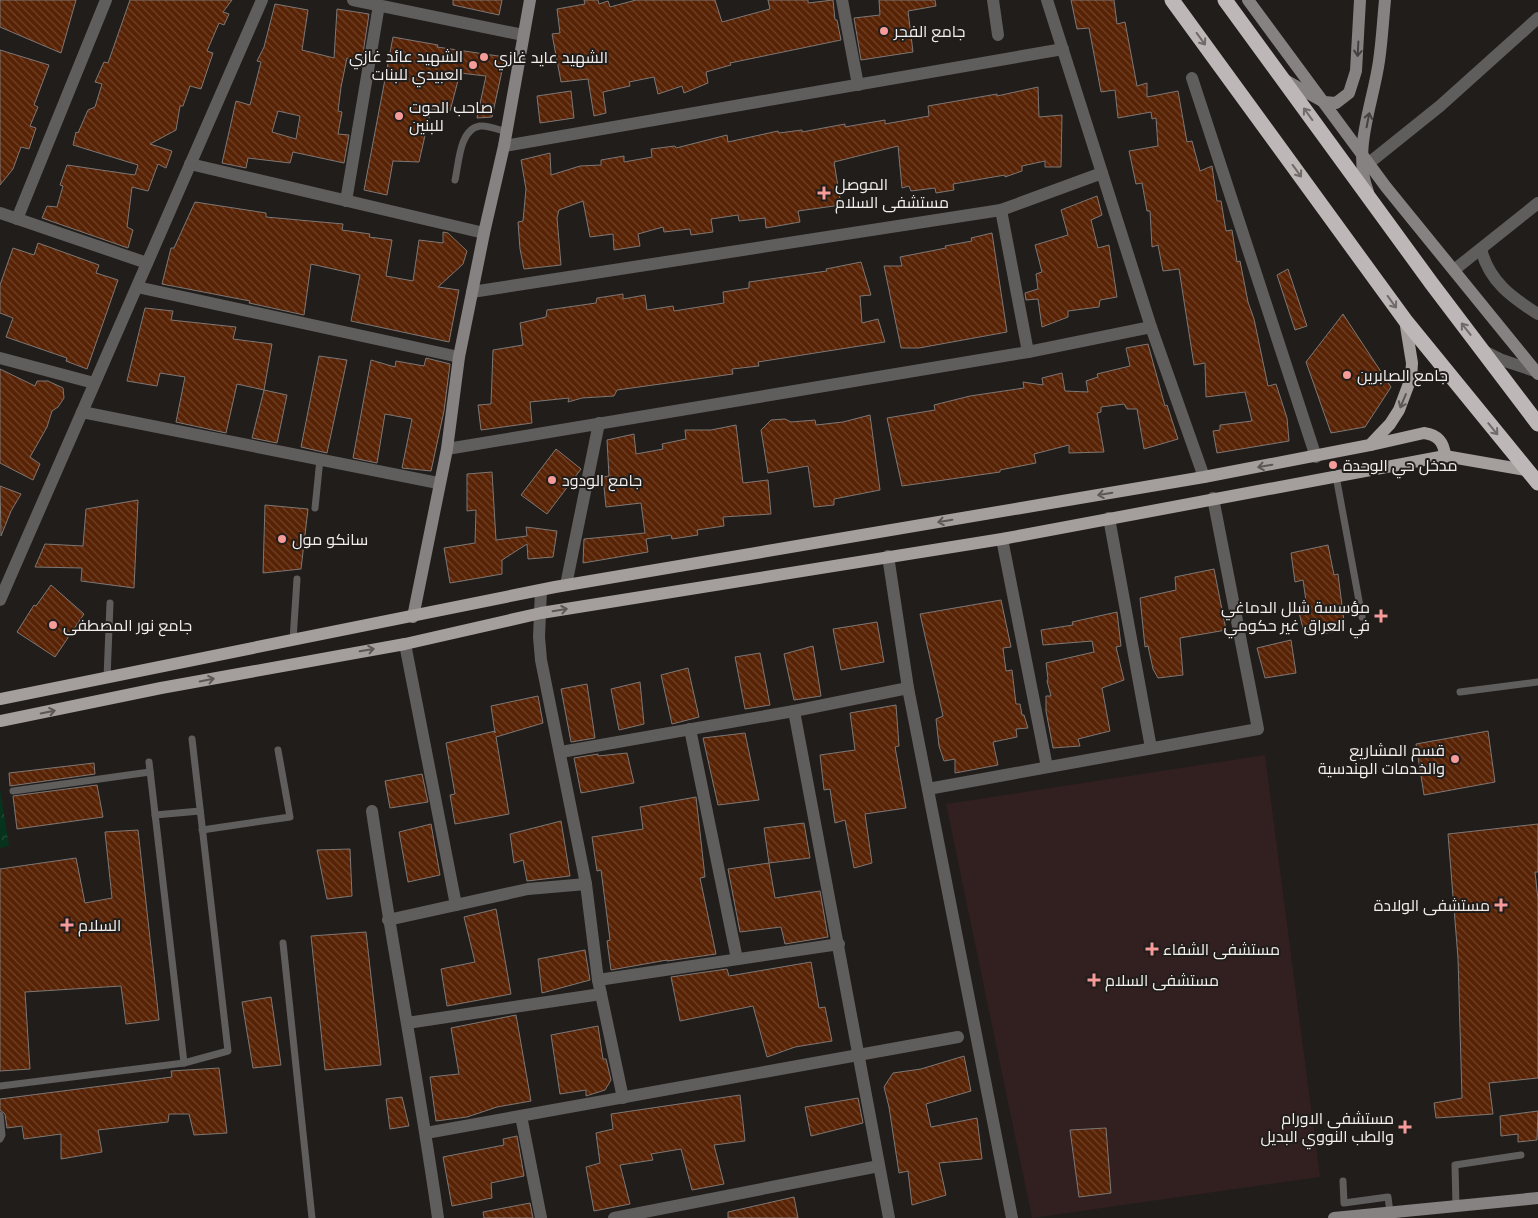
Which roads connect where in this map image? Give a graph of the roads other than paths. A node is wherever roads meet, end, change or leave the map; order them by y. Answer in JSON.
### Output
{"nodes":[{"id":1,"x":106,"y":0,"type":"edge"},
{"id":2,"x":262,"y":0,"type":"edge"},
{"id":3,"x":353,"y":0,"type":"edge"},
{"id":4,"x":530,"y":0,"type":"edge"},
{"id":5,"x":842,"y":0,"type":"edge"},
{"id":6,"x":993,"y":0,"type":"edge"},
{"id":7,"x":1047,"y":0,"type":"edge"},
{"id":8,"x":1172,"y":0,"type":"edge"},
{"id":9,"x":1225,"y":0,"type":"edge"},
{"id":10,"x":1248,"y":0,"type":"edge"},
{"id":11,"x":1360,"y":0,"type":"edge"},
{"id":12,"x":1385,"y":0,"type":"edge"},
{"id":13,"x":386,"y":4,"type":"edge"},
{"id":14,"x":1538,"y":18,"type":"edge"},
{"id":15,"x":523,"y":35,"type":"junction"},
{"id":16,"x":998,"y":36,"type":"dead end"},
{"id":17,"x":1063,"y":50,"type":"junction"},
{"id":18,"x":1192,"y":78,"type":"dead end"},
{"id":19,"x":1282,"y":78,"type":"junction"},
{"id":20,"x":858,"y":85,"type":"junction"},
{"id":21,"x":1324,"y":102,"type":"junction"},
{"id":22,"x":507,"y":132,"type":"junction"},
{"id":23,"x":504,"y":146,"type":"junction"},
{"id":24,"x":1365,"y":158,"type":"junction"},
{"id":25,"x":190,"y":164,"type":"junction"},
{"id":26,"x":1102,"y":173,"type":"junction"},
{"id":27,"x":455,"y":180,"type":"dead end"},
{"id":28,"x":346,"y":201,"type":"junction"},
{"id":29,"x":1372,"y":202,"type":"junction"},
{"id":30,"x":1538,"y":203,"type":"edge"},
{"id":31,"x":1001,"y":210,"type":"junction"},
{"id":32,"x":0,"y":214,"type":"edge"},
{"id":33,"x":17,"y":219,"type":"junction"},
{"id":34,"x":484,"y":232,"type":"junction"},
{"id":35,"x":1481,"y":249,"type":"junction"},
{"id":36,"x":147,"y":263,"type":"junction"},
{"id":37,"x":1454,"y":270,"type":"junction"},
{"id":38,"x":137,"y":287,"type":"junction"},
{"id":39,"x":472,"y":292,"type":"junction"},
{"id":40,"x":1538,"y":314,"type":"edge"},
{"id":41,"x":1405,"y":320,"type":"junction"},
{"id":42,"x":1151,"y":327,"type":"junction"},
{"id":43,"x":1482,"y":350,"type":"junction"},
{"id":44,"x":1028,"y":352,"type":"junction"},
{"id":45,"x":459,"y":357,"type":"junction"},
{"id":46,"x":0,"y":358,"type":"edge"},
{"id":47,"x":1537,"y":373,"type":"edge"},
{"id":48,"x":94,"y":383,"type":"junction"},
{"id":49,"x":82,"y":412,"type":"junction"},
{"id":50,"x":1537,"y":421,"type":"edge"},
{"id":51,"x":599,"y":424,"type":"junction"},
{"id":52,"x":1370,"y":445,"type":"junction"},
{"id":53,"x":447,"y":449,"type":"junction"},
{"id":54,"x":1445,"y":456,"type":"junction"},
{"id":55,"x":1316,"y":457,"type":"junction"},
{"id":56,"x":320,"y":459,"type":"junction"},
{"id":57,"x":1526,"y":470,"type":"junction"},
{"id":58,"x":1336,"y":476,"type":"junction"},
{"id":59,"x":1204,"y":477,"type":"junction"},
{"id":60,"x":438,"y":483,"type":"junction"},
{"id":61,"x":1538,"y":483,"type":"edge"},
{"id":62,"x":1213,"y":498,"type":"junction"},
{"id":63,"x":315,"y":508,"type":"dead end"},
{"id":64,"x":1109,"y":518,"type":"junction"},
{"id":65,"x":1002,"y":539,"type":"junction"},
{"id":66,"x":888,"y":556,"type":"junction"},
{"id":67,"x":297,"y":579,"type":"dead end"},
{"id":68,"x":566,"y":585,"type":"junction"},
{"id":69,"x":541,"y":590,"type":"junction"},
{"id":70,"x":0,"y":600,"type":"edge"},
{"id":71,"x":110,"y":603,"type":"dead end"},
{"id":72,"x":541,"y":613,"type":"junction"},
{"id":73,"x":413,"y":617,"type":"junction"},
{"id":74,"x":1362,"y":617,"type":"dead end"},
{"id":75,"x":293,"y":641,"type":"junction"},
{"id":76,"x":405,"y":644,"type":"junction"},
{"id":77,"x":107,"y":678,"type":"junction"},
{"id":78,"x":1538,"y":682,"type":"edge"},
{"id":79,"x":908,"y":688,"type":"junction"},
{"id":80,"x":1460,"y":692,"type":"dead end"},
{"id":81,"x":0,"y":699,"type":"edge"},
{"id":82,"x":794,"y":711,"type":"junction"},
{"id":83,"x":0,"y":722,"type":"edge"},
{"id":84,"x":690,"y":730,"type":"junction"},
{"id":85,"x":192,"y":740,"type":"dead end"},
{"id":86,"x":1152,"y":748,"type":"junction"},
{"id":87,"x":278,"y":750,"type":"dead end"},
{"id":88,"x":561,"y":752,"type":"junction"},
{"id":89,"x":148,"y":762,"type":"dead end"},
{"id":90,"x":1047,"y":767,"type":"junction"},
{"id":91,"x":150,"y":772,"type":"junction"},
{"id":92,"x":928,"y":789,"type":"junction"},
{"id":93,"x":13,"y":791,"type":"dead end"},
{"id":94,"x":200,"y":812,"type":"junction"},
{"id":95,"x":372,"y":812,"type":"dead end"},
{"id":96,"x":155,"y":815,"type":"junction"},
{"id":97,"x":202,"y":830,"type":"junction"},
{"id":98,"x":586,"y":884,"type":"junction"},
{"id":99,"x":456,"y":905,"type":"junction"},
{"id":100,"x":388,"y":920,"type":"junction"},
{"id":101,"x":283,"y":943,"type":"dead end"},
{"id":102,"x":839,"y":944,"type":"junction"},
{"id":103,"x":737,"y":960,"type":"junction"},
{"id":104,"x":598,"y":980,"type":"junction"},
{"id":105,"x":601,"y":994,"type":"junction"},
{"id":106,"x":407,"y":1023,"type":"junction"},
{"id":107,"x":958,"y":1037,"type":"dead end"},
{"id":108,"x":860,"y":1055,"type":"junction"},
{"id":109,"x":184,"y":1062,"type":"junction"},
{"id":110,"x":0,"y":1086,"type":"edge"},
{"id":111,"x":623,"y":1098,"type":"junction"},
{"id":112,"x":0,"y":1115,"type":"edge"},
{"id":113,"x":521,"y":1116,"type":"junction"},
{"id":114,"x":426,"y":1133,"type":"junction"},
{"id":115,"x":0,"y":1139,"type":"edge"},
{"id":116,"x":1521,"y":1155,"type":"dead end"},
{"id":117,"x":879,"y":1166,"type":"junction"},
{"id":118,"x":1343,"y":1181,"type":"dead end"},
{"id":119,"x":1538,"y":1198,"type":"edge"},
{"id":120,"x":1456,"y":1206,"type":"junction"},
{"id":121,"x":1390,"y":1214,"type":"junction"},
{"id":122,"x":312,"y":1218,"type":"edge"},
{"id":123,"x":438,"y":1218,"type":"edge"},
{"id":124,"x":541,"y":1218,"type":"edge"},
{"id":125,"x":614,"y":1218,"type":"edge"},
{"id":126,"x":889,"y":1218,"type":"edge"},
{"id":127,"x":1012,"y":1218,"type":"edge"},
{"id":128,"x":1334,"y":1218,"type":"edge"}],
"edges":[{"from":1,"to":33,"type":"street"},
{"from":2,"to":25,"type":"street"},
{"from":3,"to":13,"type":"street"},
{"from":4,"to":15,"type":"main road"},
{"from":5,"to":20,"type":"street"},
{"from":6,"to":16,"type":"street"},
{"from":7,"to":17,"type":"street"},
{"from":8,"to":41,"type":"highway","one_way":true},
{"from":9,"to":19,"type":"highway"},
{"from":10,"to":21,"type":"main road"},
{"from":11,"to":21,"type":"main road","one_way":true},
{"from":24,"to":12,"type":"main road","one_way":true},
{"from":13,"to":15,"type":"street"},
{"from":13,"to":28,"type":"street"},
{"from":14,"to":24,"type":"street"},
{"from":15,"to":22,"type":"main road"},
{"from":17,"to":20,"type":"street"},
{"from":17,"to":26,"type":"street"},
{"from":18,"to":55,"type":"street"},
{"from":19,"to":21,"type":"main road"},
{"from":29,"to":19,"type":"highway","one_way":true},
{"from":20,"to":23,"type":"street"},
{"from":21,"to":24,"type":"main road"},
{"from":22,"to":23,"type":"main road"},
{"from":22,"to":27,"type":"lane"},
{"from":23,"to":34,"type":"main road"},
{"from":24,"to":29,"type":"main road"},
{"from":24,"to":37,"type":"main road"},
{"from":25,"to":28,"type":"street"},
{"from":25,"to":36,"type":"street"},
{"from":26,"to":31,"type":"street"},
{"from":26,"to":42,"type":"street"},
{"from":28,"to":34,"type":"street"},
{"from":43,"to":29,"type":"highway","one_way":true},
{"from":30,"to":35,"type":"street"},
{"from":31,"to":39,"type":"street"},
{"from":31,"to":44,"type":"street"},
{"from":32,"to":33,"type":"street"},
{"from":33,"to":36,"type":"street"},
{"from":34,"to":39,"type":"main road"},
{"from":35,"to":37,"type":"street"},
{"from":35,"to":40,"type":"street"},
{"from":36,"to":38,"type":"street"},
{"from":37,"to":47,"type":"main road"},
{"from":38,"to":45,"type":"street"},
{"from":38,"to":48,"type":"street"},
{"from":39,"to":45,"type":"main road"},
{"from":41,"to":52,"type":"main road","one_way":true},
{"from":41,"to":57,"type":"highway","one_way":true},
{"from":42,"to":44,"type":"street"},
{"from":42,"to":59,"type":"street"},
{"from":43,"to":47,"type":"street"},
{"from":43,"to":50,"type":"highway"},
{"from":44,"to":51,"type":"street"},
{"from":45,"to":53,"type":"main road"},
{"from":46,"to":48,"type":"street"},
{"from":48,"to":49,"type":"street"},
{"from":49,"to":56,"type":"street"},
{"from":49,"to":70,"type":"street"},
{"from":51,"to":53,"type":"street"},
{"from":51,"to":68,"type":"street"},
{"from":52,"to":54,"type":"main road"},
{"from":52,"to":55,"type":"main road"},
{"from":53,"to":60,"type":"main road"},
{"from":54,"to":57,"type":"main road"},
{"from":54,"to":58,"type":"main road"},
{"from":55,"to":59,"type":"main road","one_way":true},
{"from":56,"to":60,"type":"street"},
{"from":56,"to":63,"type":"lane"},
{"from":57,"to":61,"type":"highway"},
{"from":58,"to":62,"type":"main road"},
{"from":58,"to":74,"type":"lane"},
{"from":59,"to":68,"type":"main road","one_way":true},
{"from":60,"to":73,"type":"main road"},
{"from":62,"to":64,"type":"main road"},
{"from":62,"to":86,"type":"street"},
{"from":64,"to":65,"type":"main road"},
{"from":64,"to":86,"type":"street"},
{"from":65,"to":66,"type":"main road"},
{"from":65,"to":90,"type":"street"},
{"from":72,"to":66,"type":"main road","one_way":true},
{"from":66,"to":79,"type":"street"},
{"from":67,"to":75,"type":"lane"},
{"from":68,"to":69,"type":"main road"},
{"from":69,"to":72,"type":"street"},
{"from":69,"to":73,"type":"main road"},
{"from":71,"to":77,"type":"lane"},
{"from":72,"to":76,"type":"main road"},
{"from":72,"to":88,"type":"street"},
{"from":73,"to":75,"type":"main road"},
{"from":75,"to":77,"type":"main road"},
{"from":83,"to":76,"type":"main road","one_way":true},
{"from":76,"to":99,"type":"street"},
{"from":77,"to":81,"type":"main road"},
{"from":78,"to":80,"type":"lane"},
{"from":79,"to":82,"type":"street"},
{"from":79,"to":92,"type":"street"},
{"from":82,"to":84,"type":"street"},
{"from":82,"to":102,"type":"street"},
{"from":84,"to":88,"type":"street"},
{"from":84,"to":103,"type":"street"},
{"from":85,"to":94,"type":"lane"},
{"from":86,"to":90,"type":"street"},
{"from":87,"to":97,"type":"lane"},
{"from":88,"to":98,"type":"street"},
{"from":89,"to":91,"type":"lane"},
{"from":90,"to":92,"type":"street"},
{"from":91,"to":93,"type":"lane"},
{"from":91,"to":96,"type":"lane"},
{"from":92,"to":127,"type":"street"},
{"from":94,"to":96,"type":"lane"},
{"from":94,"to":97,"type":"lane"},
{"from":95,"to":100,"type":"street"},
{"from":96,"to":109,"type":"lane"},
{"from":97,"to":109,"type":"lane"},
{"from":98,"to":99,"type":"street"},
{"from":98,"to":104,"type":"street"},
{"from":99,"to":100,"type":"street"},
{"from":100,"to":106,"type":"street"},
{"from":101,"to":122,"type":"lane"},
{"from":102,"to":103,"type":"street"},
{"from":102,"to":108,"type":"street"},
{"from":103,"to":104,"type":"street"},
{"from":104,"to":105,"type":"street"},
{"from":105,"to":106,"type":"street"},
{"from":105,"to":111,"type":"street"},
{"from":106,"to":114,"type":"street"},
{"from":107,"to":108,"type":"street"},
{"from":108,"to":111,"type":"street"},
{"from":108,"to":117,"type":"street"},
{"from":109,"to":110,"type":"lane"},
{"from":111,"to":113,"type":"street"},
{"from":112,"to":115,"type":"lane"},
{"from":113,"to":114,"type":"street"},
{"from":113,"to":124,"type":"street"},
{"from":114,"to":123,"type":"street"},
{"from":116,"to":120,"type":"lane"},
{"from":117,"to":125,"type":"street"},
{"from":117,"to":126,"type":"street"},
{"from":118,"to":121,"type":"lane"},
{"from":119,"to":120,"type":"main road"},
{"from":120,"to":121,"type":"main road"},
{"from":121,"to":128,"type":"main road"}]}
